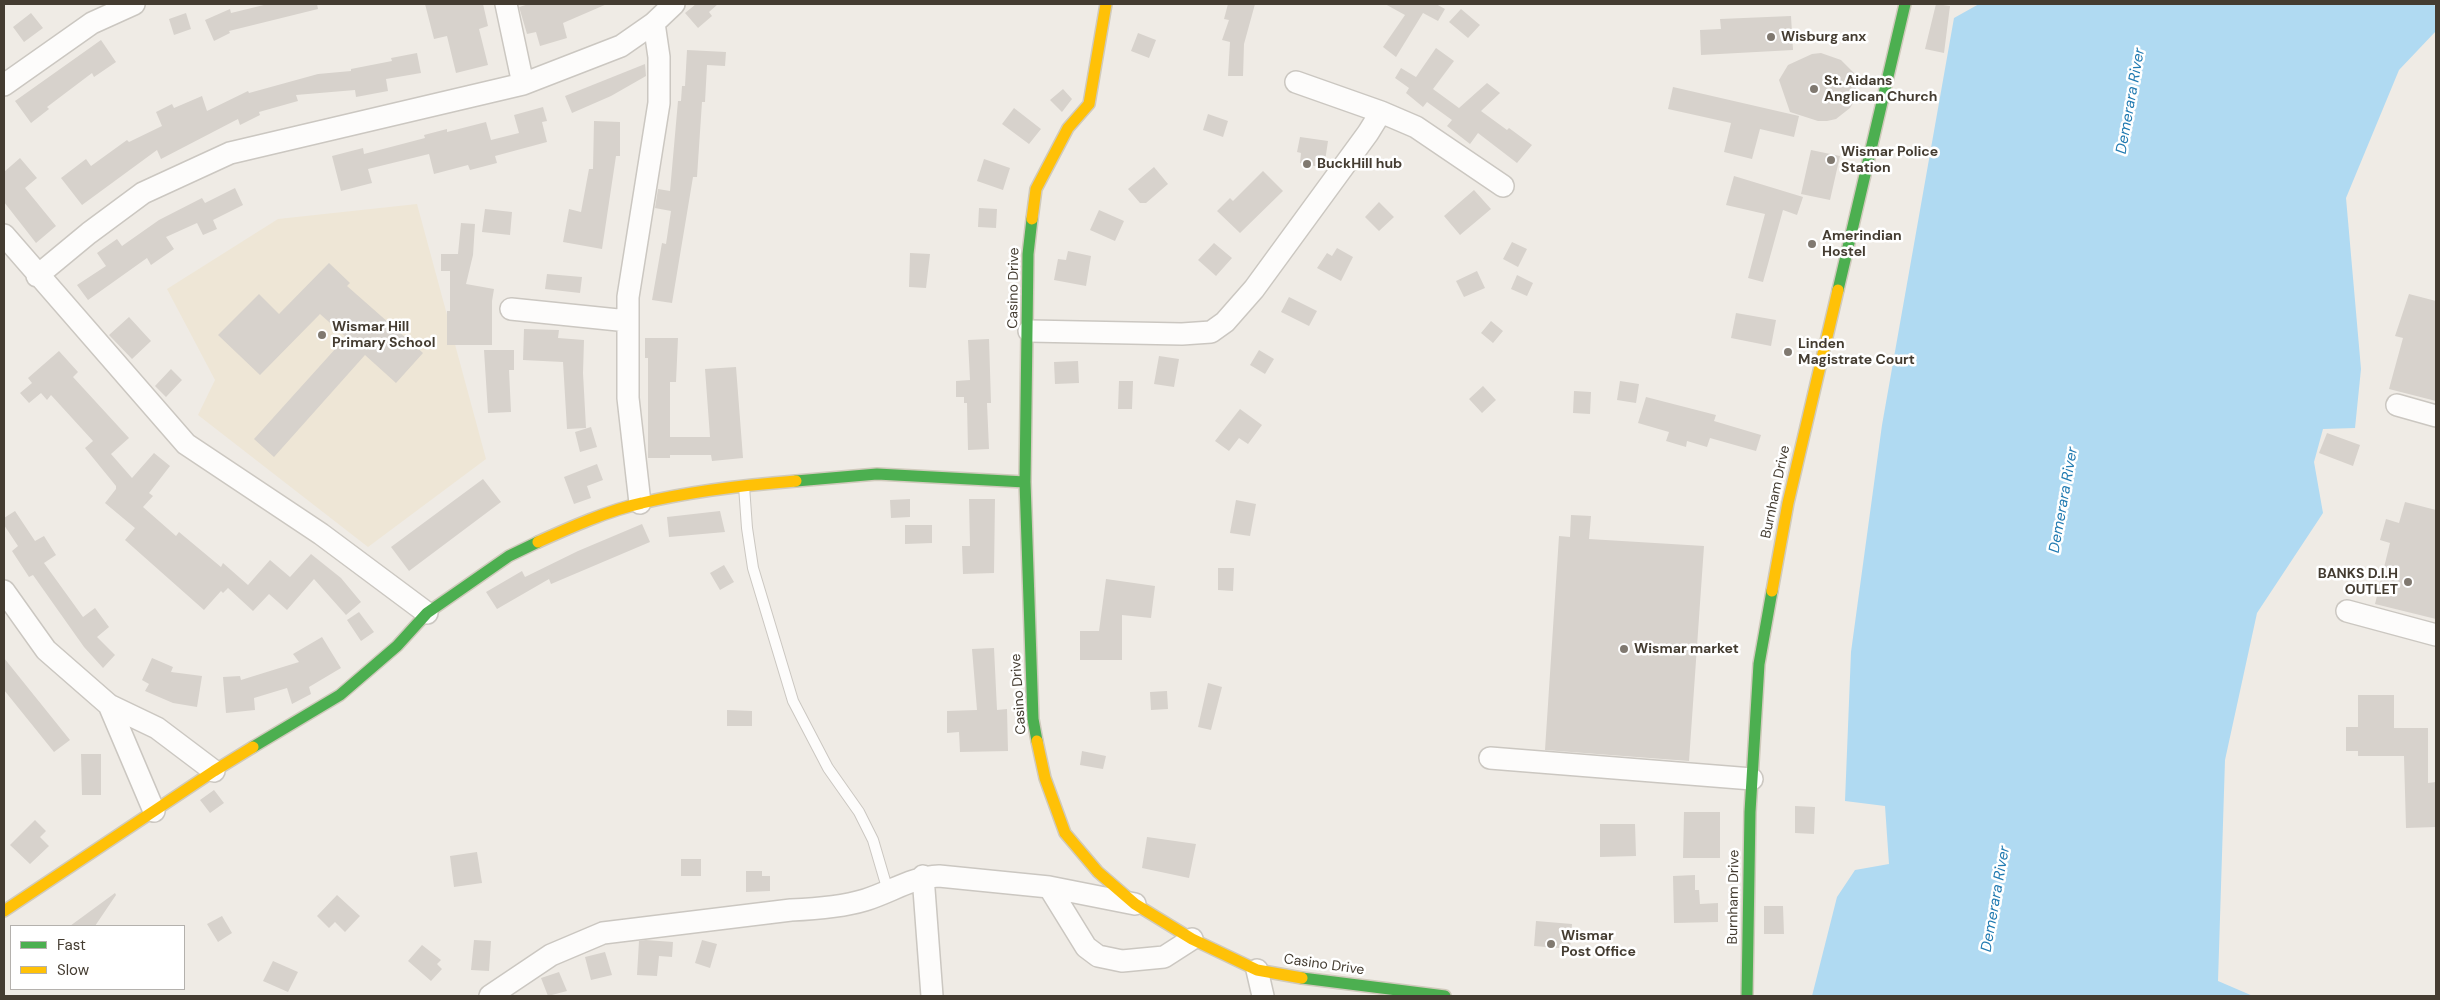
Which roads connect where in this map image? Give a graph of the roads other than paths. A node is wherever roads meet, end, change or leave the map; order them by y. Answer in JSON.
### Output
{"nodes":[{"id":1,"x":134,"y":4,"type":"edge"},
{"id":2,"x":506,"y":4,"type":"edge"},
{"id":3,"x":674,"y":4,"type":"edge"},
{"id":4,"x":1106,"y":4,"type":"edge"},
{"id":5,"x":1905,"y":4,"type":"edge"},
{"id":6,"x":654,"y":23,"type":"junction"},
{"id":7,"x":1296,"y":82,"type":"dead end"},
{"id":8,"x":523,"y":84,"type":"junction"},
{"id":9,"x":4,"y":85,"type":"edge"},
{"id":10,"x":1381,"y":112,"type":"junction"},
{"id":11,"x":1504,"y":186,"type":"dead end"},
{"id":12,"x":4,"y":235,"type":"edge"},
{"id":13,"x":37,"y":276,"type":"junction"},
{"id":14,"x":511,"y":309,"type":"dead end"},
{"id":15,"x":628,"y":322,"type":"junction"},
{"id":16,"x":1028,"y":331,"type":"junction"},
{"id":17,"x":2397,"y":405,"type":"dead end"},
{"id":18,"x":2436,"y":416,"type":"edge"},
{"id":19,"x":1026,"y":482,"type":"junction"},
{"id":20,"x":744,"y":484,"type":"junction"},
{"id":21,"x":640,"y":503,"type":"junction"},
{"id":22,"x":4,"y":591,"type":"edge"},
{"id":23,"x":2347,"y":611,"type":"dead end"},
{"id":24,"x":427,"y":613,"type":"junction"},
{"id":25,"x":2436,"y":635,"type":"edge"},
{"id":26,"x":108,"y":705,"type":"junction"},
{"id":27,"x":1490,"y":758,"type":"dead end"},
{"id":28,"x":214,"y":771,"type":"junction"},
{"id":29,"x":1752,"y":779,"type":"junction"},
{"id":30,"x":154,"y":811,"type":"junction"},
{"id":31,"x":923,"y":876,"type":"junction"},
{"id":32,"x":1050,"y":887,"type":"junction"},
{"id":33,"x":888,"y":891,"type":"junction"},
{"id":34,"x":1135,"y":904,"type":"junction"},
{"id":35,"x":4,"y":911,"type":"edge"},
{"id":36,"x":1192,"y":939,"type":"junction"},
{"id":37,"x":1257,"y":970,"type":"junction"},
{"id":38,"x":490,"y":996,"type":"edge"},
{"id":39,"x":932,"y":996,"type":"edge"},
{"id":40,"x":1263,"y":996,"type":"edge"},
{"id":41,"x":1444,"y":996,"type":"edge"},
{"id":42,"x":1747,"y":996,"type":"edge"}],
"edges":[{"from":1,"to":9,"type":"street"},
{"from":2,"to":8,"type":"street"},
{"from":3,"to":6,"type":"street"},
{"from":4,"to":16,"type":"street","name":"Casino Drive"},
{"from":5,"to":29,"type":"street","name":"Burnham Drive"},
{"from":6,"to":8,"type":"street"},
{"from":6,"to":15,"type":"street"},
{"from":7,"to":10,"type":"street"},
{"from":8,"to":13,"type":"street"},
{"from":10,"to":11,"type":"street"},
{"from":10,"to":16,"type":"street"},
{"from":12,"to":13,"type":"street"},
{"from":13,"to":24,"type":"street"},
{"from":14,"to":15,"type":"street"},
{"from":15,"to":21,"type":"street"},
{"from":16,"to":19,"type":"street","name":"Casino Drive"},
{"from":17,"to":18,"type":"street"},
{"from":19,"to":20,"type":"street"},
{"from":19,"to":34,"type":"street","name":"Casino Drive"},
{"from":20,"to":21,"type":"street"},
{"from":20,"to":33,"type":"lane"},
{"from":21,"to":24,"type":"street"},
{"from":22,"to":26,"type":"street"},
{"from":23,"to":25,"type":"street"},
{"from":24,"to":28,"type":"street"},
{"from":26,"to":28,"type":"street"},
{"from":26,"to":30,"type":"street"},
{"from":27,"to":29,"type":"street"},
{"from":28,"to":30,"type":"street"},
{"from":29,"to":42,"type":"street","name":"Burnham Drive"},
{"from":30,"to":35,"type":"street"},
{"from":31,"to":32,"type":"street"},
{"from":31,"to":33,"type":"street"},
{"from":31,"to":39,"type":"street"},
{"from":32,"to":34,"type":"street"},
{"from":32,"to":36,"type":"street"},
{"from":33,"to":38,"type":"street"},
{"from":34,"to":36,"type":"street","name":"Casino Drive"},
{"from":36,"to":37,"type":"street","name":"Casino Drive"},
{"from":37,"to":40,"type":"street"},
{"from":37,"to":41,"type":"street","name":"Casino Drive"}]}
